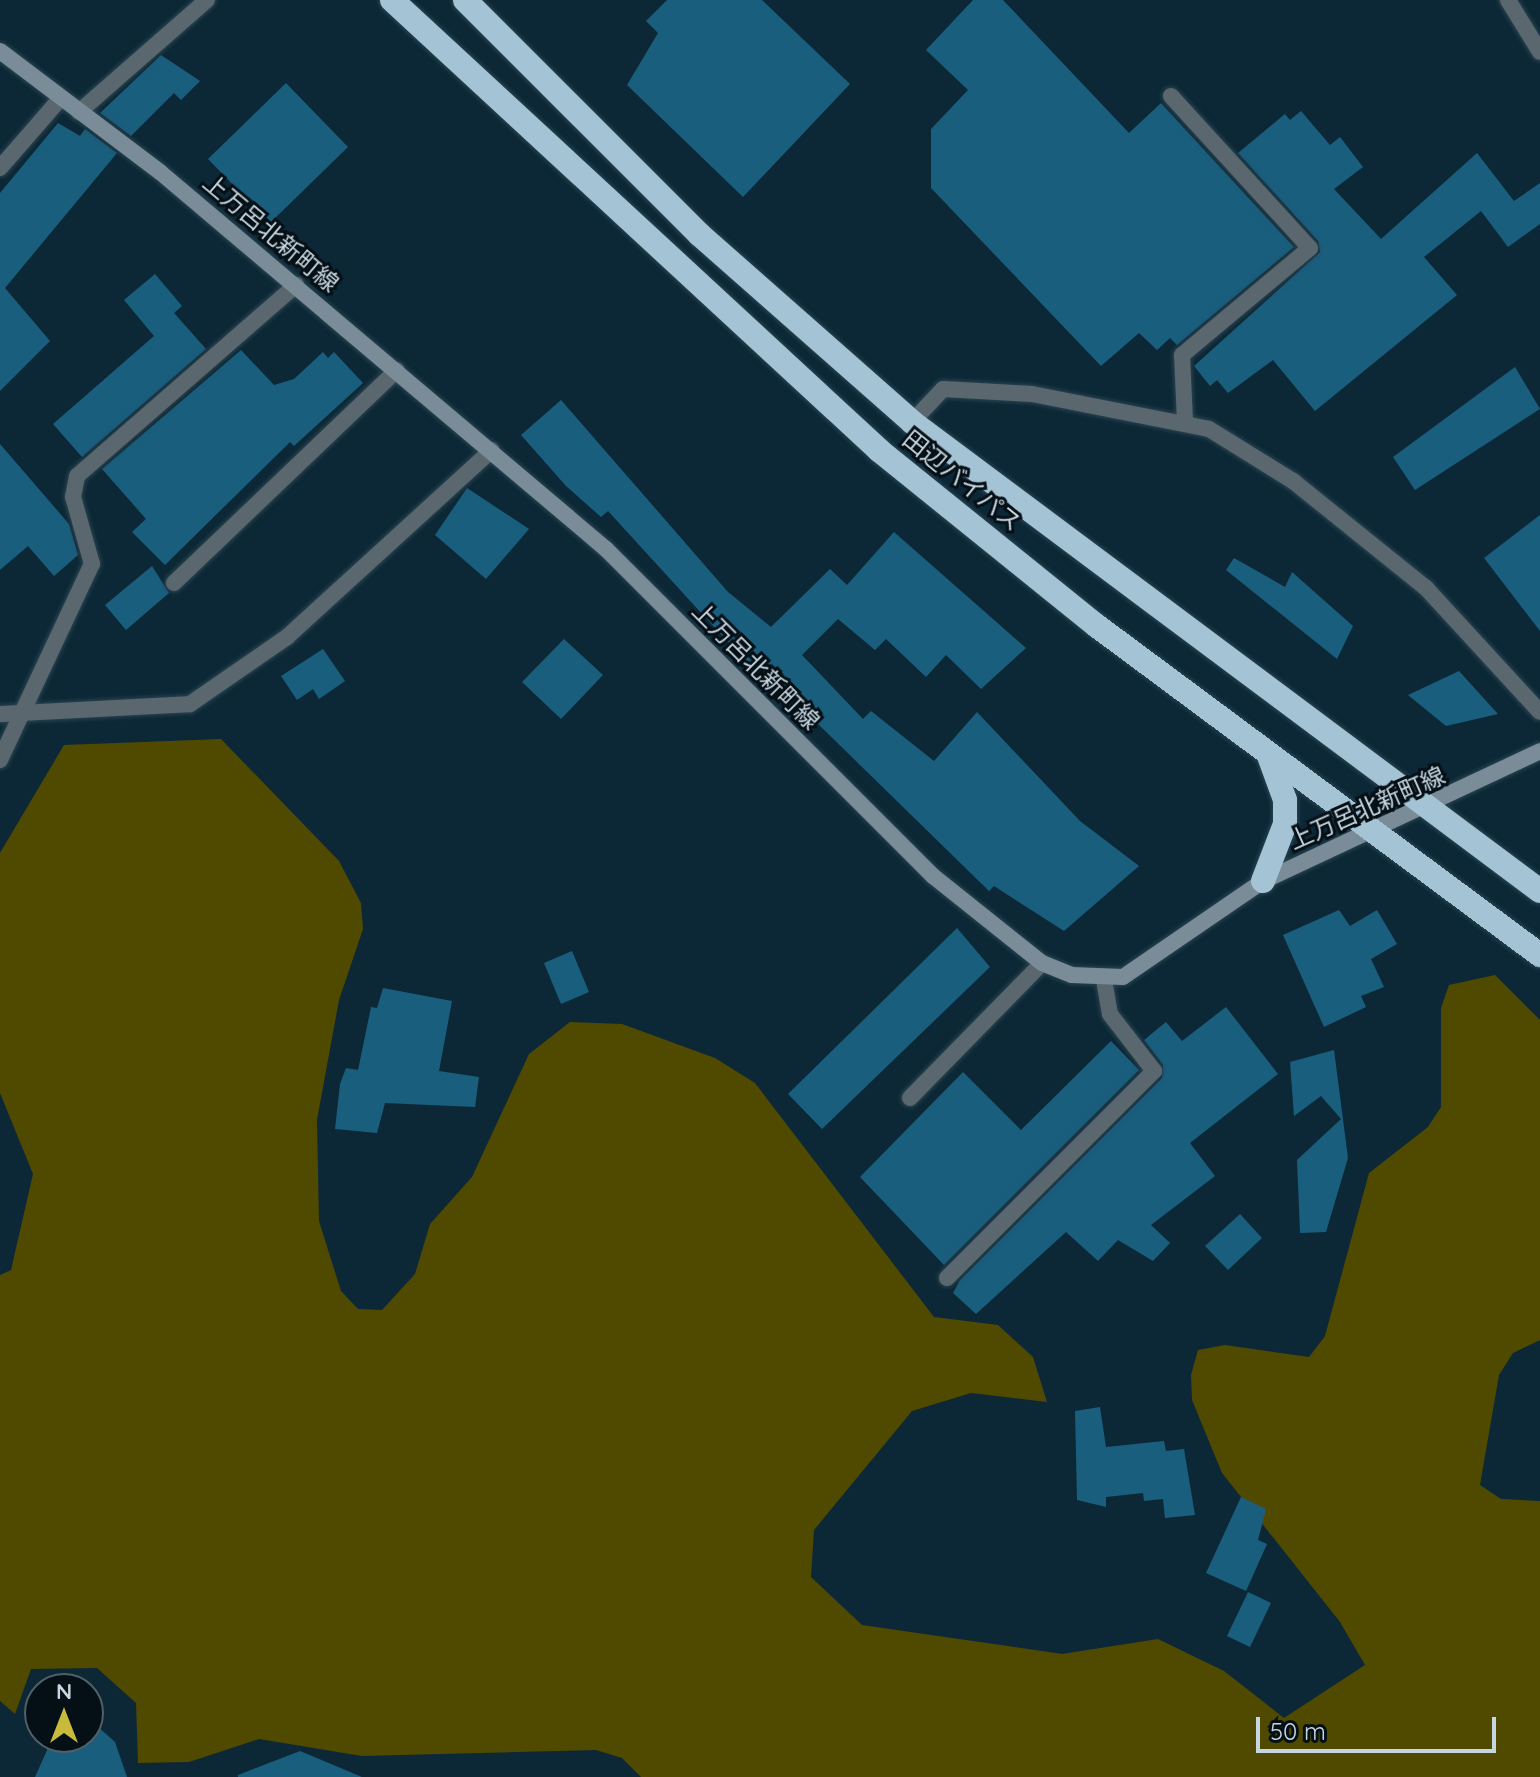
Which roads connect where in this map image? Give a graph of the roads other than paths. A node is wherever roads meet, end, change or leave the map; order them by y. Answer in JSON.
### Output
{"nodes":[{"id":1,"x":207,"y":0,"type":"edge"},
{"id":2,"x":392,"y":0,"type":"edge"},
{"id":3,"x":465,"y":0,"type":"edge"},
{"id":4,"x":1508,"y":0,"type":"edge"},
{"id":5,"x":0,"y":51,"type":"edge"},
{"id":6,"x":1540,"y":52,"type":"edge"},
{"id":7,"x":1171,"y":96,"type":"dead end"},
{"id":8,"x":60,"y":99,"type":"junction"},
{"id":9,"x":79,"y":112,"type":"junction"},
{"id":10,"x":0,"y":168,"type":"edge"},
{"id":11,"x":296,"y":285,"type":"junction"},
{"id":12,"x":397,"y":370,"type":"junction"},
{"id":13,"x":912,"y":422,"type":"junction"},
{"id":14,"x":1185,"y":422,"type":"junction"},
{"id":15,"x":492,"y":450,"type":"junction"},
{"id":16,"x":174,"y":583,"type":"dead end"},
{"id":17,"x":1540,"y":712,"type":"edge"},
{"id":18,"x":8,"y":716,"type":"edge"},
{"id":19,"x":1540,"y":751,"type":"edge"},
{"id":20,"x":1269,"y":755,"type":"junction"},
{"id":21,"x":0,"y":760,"type":"edge"},
{"id":22,"x":1431,"y":808,"type":"junction"},
{"id":23,"x":1370,"y":831,"type":"junction"},
{"id":24,"x":1263,"y":881,"type":"junction"},
{"id":25,"x":1540,"y":891,"type":"edge"},
{"id":26,"x":1540,"y":955,"type":"edge"},
{"id":27,"x":1042,"y":963,"type":"junction"},
{"id":28,"x":1104,"y":980,"type":"junction"},
{"id":29,"x":910,"y":1098,"type":"dead end"},
{"id":30,"x":947,"y":1278,"type":"dead end"}],
"edges":[{"from":1,"to":9,"type":"street"},
{"from":2,"to":20,"type":"highway","name":"田辺バイパス"},
{"from":3,"to":13,"type":"highway","name":"田辺バイパス"},
{"from":4,"to":6,"type":"street"},
{"from":5,"to":8,"type":"main road","name":"上万呂北新町線"},
{"from":7,"to":14,"type":"street"},
{"from":8,"to":9,"type":"main road","name":"上万呂北新町線"},
{"from":8,"to":10,"type":"street"},
{"from":9,"to":11,"type":"main road","name":"上万呂北新町線"},
{"from":11,"to":12,"type":"main road","name":"上万呂北新町線"},
{"from":11,"to":18,"type":"street"},
{"from":12,"to":15,"type":"main road","name":"上万呂北新町線"},
{"from":12,"to":16,"type":"street"},
{"from":13,"to":14,"type":"street"},
{"from":13,"to":22,"type":"highway","name":"田辺バイパス"},
{"from":14,"to":17,"type":"street"},
{"from":15,"to":18,"type":"street"},
{"from":15,"to":27,"type":"main road","name":"上万呂北新町線"},
{"from":18,"to":21,"type":"street"},
{"from":19,"to":22,"type":"main road","name":"上万呂北新町線"},
{"from":20,"to":23,"type":"highway","name":"田辺バイパス"},
{"from":20,"to":24,"type":"highway"},
{"from":22,"to":23,"type":"main road","name":"上万呂北新町線"},
{"from":22,"to":25,"type":"highway","name":"田辺バイパス"},
{"from":23,"to":24,"type":"main road","name":"上万呂北新町線"},
{"from":23,"to":26,"type":"highway","name":"田辺バイパス"},
{"from":24,"to":28,"type":"main road","name":"上万呂北新町線"},
{"from":27,"to":28,"type":"main road","name":"上万呂北新町線"},
{"from":27,"to":29,"type":"street"},
{"from":28,"to":30,"type":"street"}]}
